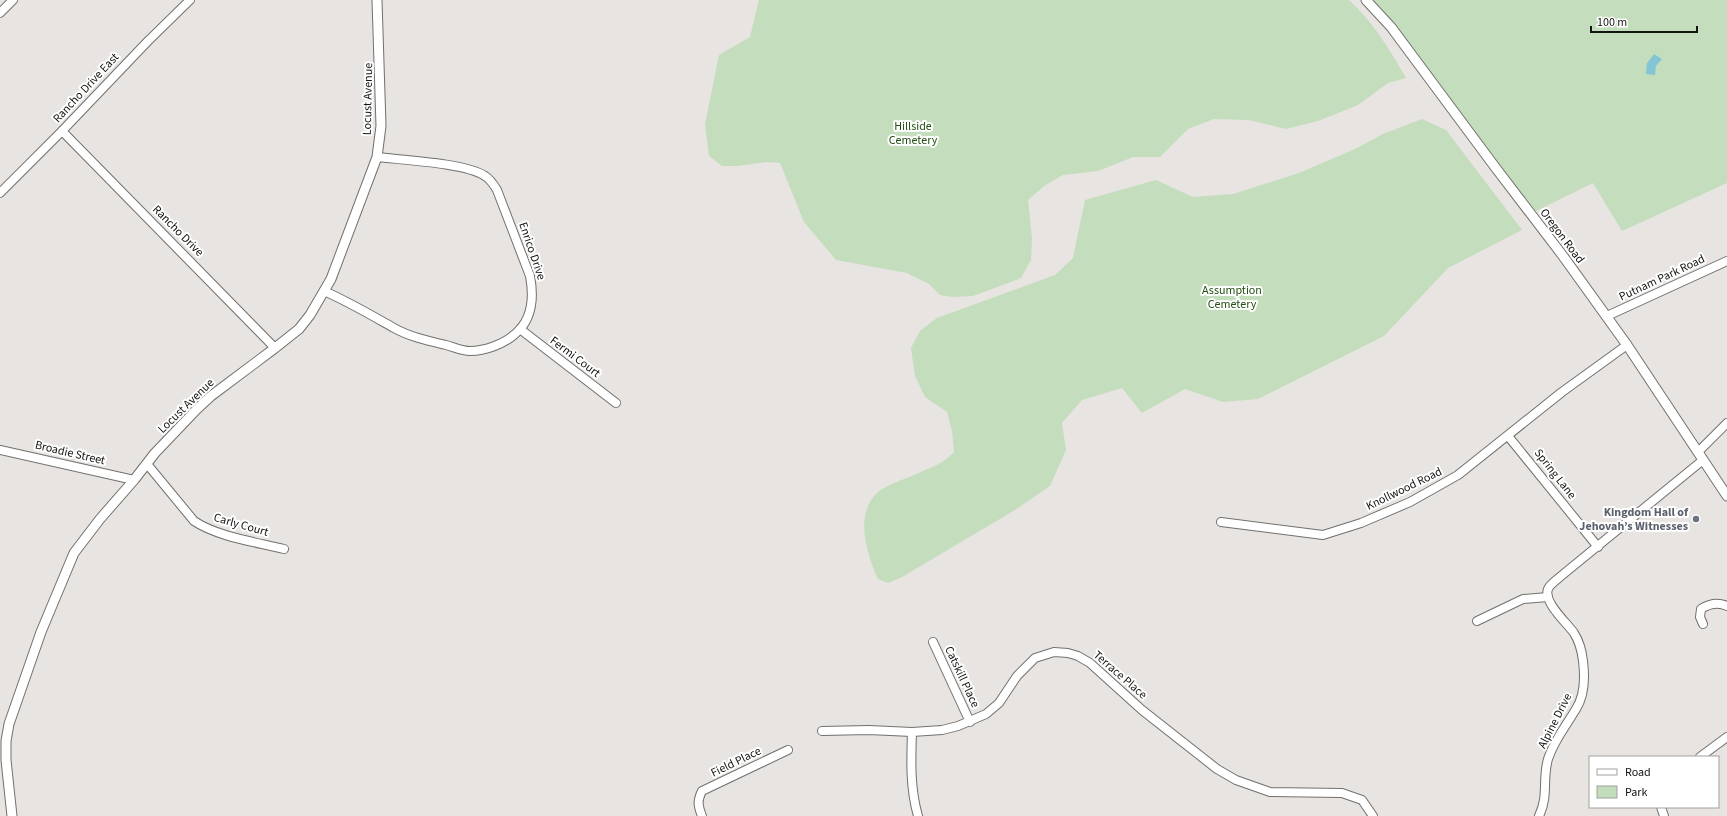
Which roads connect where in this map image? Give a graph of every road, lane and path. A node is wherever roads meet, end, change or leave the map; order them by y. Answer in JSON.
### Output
{"nodes":[{"id":1,"x":13,"y":0,"type":"edge"},
{"id":2,"x":190,"y":0,"type":"edge"},
{"id":3,"x":377,"y":0,"type":"edge"},
{"id":4,"x":1366,"y":0,"type":"edge"},
{"id":5,"x":0,"y":13,"type":"edge"},
{"id":6,"x":62,"y":131,"type":"junction"},
{"id":7,"x":377,"y":157,"type":"junction"},
{"id":8,"x":0,"y":193,"type":"edge"},
{"id":9,"x":1727,"y":261,"type":"edge"},
{"id":10,"x":324,"y":291,"type":"junction"},
{"id":11,"x":1607,"y":316,"type":"junction"},
{"id":12,"x":520,"y":329,"type":"junction"},
{"id":13,"x":1626,"y":345,"type":"junction"},
{"id":14,"x":276,"y":348,"type":"junction"},
{"id":15,"x":616,"y":403,"type":"dead end"},
{"id":16,"x":1727,"y":423,"type":"edge"},
{"id":17,"x":1508,"y":436,"type":"junction"},
{"id":18,"x":0,"y":450,"type":"edge"},
{"id":19,"x":1700,"y":456,"type":"junction"},
{"id":20,"x":147,"y":464,"type":"junction"},
{"id":21,"x":134,"y":480,"type":"junction"},
{"id":22,"x":1727,"y":496,"type":"edge"},
{"id":23,"x":1221,"y":522,"type":"dead end"},
{"id":24,"x":1598,"y":547,"type":"junction"},
{"id":25,"x":284,"y":549,"type":"dead end"},
{"id":26,"x":1548,"y":597,"type":"junction"},
{"id":27,"x":1727,"y":606,"type":"edge"},
{"id":28,"x":1477,"y":621,"type":"dead end"},
{"id":29,"x":1703,"y":624,"type":"dead end"},
{"id":30,"x":933,"y":642,"type":"dead end"},
{"id":31,"x":970,"y":722,"type":"junction"},
{"id":32,"x":822,"y":731,"type":"dead end"},
{"id":33,"x":912,"y":732,"type":"junction"},
{"id":34,"x":1726,"y":739,"type":"edge"},
{"id":35,"x":788,"y":750,"type":"dead end"},
{"id":36,"x":1701,"y":756,"type":"edge"},
{"id":37,"x":3,"y":761,"type":"edge"},
{"id":38,"x":12,"y":816,"type":"edge"},
{"id":39,"x":702,"y":816,"type":"edge"},
{"id":40,"x":918,"y":816,"type":"edge"},
{"id":41,"x":1373,"y":816,"type":"edge"},
{"id":42,"x":1539,"y":816,"type":"edge"}],
"edges":[{"from":1,"to":5,"type":"street"},
{"from":2,"to":6,"type":"street","name":"Rancho Drive East"},
{"from":3,"to":7,"type":"street","name":"Locust Avenue"},
{"from":4,"to":11,"type":"street","name":"Oregon Road"},
{"from":6,"to":8,"type":"street","name":"Rancho Drive East"},
{"from":6,"to":14,"type":"street","name":"Rancho Drive"},
{"from":7,"to":10,"type":"street","name":"Locust Avenue"},
{"from":7,"to":12,"type":"street","name":"Enrico Drive"},
{"from":9,"to":11,"type":"street","name":"Putnam Park Road"},
{"from":10,"to":12,"type":"street","name":"Enrico Drive"},
{"from":10,"to":14,"type":"street","name":"Locust Avenue"},
{"from":11,"to":13,"type":"street","name":"Oregon Road"},
{"from":12,"to":15,"type":"street","name":"Fermi Court"},
{"from":13,"to":17,"type":"street","name":"Knollwood Road"},
{"from":13,"to":19,"type":"street","name":"Oregon Road"},
{"from":14,"to":20,"type":"street","name":"Locust Avenue"},
{"from":16,"to":19,"type":"street"},
{"from":17,"to":23,"type":"street","name":"Knollwood Road"},
{"from":17,"to":24,"type":"street","name":"Spring Lane"},
{"from":18,"to":21,"type":"street","name":"Broadie Street"},
{"from":19,"to":22,"type":"street","name":"Oregon Road"},
{"from":19,"to":24,"type":"street"},
{"from":20,"to":21,"type":"street","name":"Locust Avenue"},
{"from":20,"to":25,"type":"street","name":"Carly Court"},
{"from":21,"to":37,"type":"street","name":"Locust Avenue"},
{"from":24,"to":26,"type":"street"},
{"from":26,"to":28,"type":"street"},
{"from":26,"to":42,"type":"street","name":"Alpine Drive"},
{"from":27,"to":29,"type":"street"},
{"from":30,"to":31,"type":"street","name":"Catskill Place"},
{"from":31,"to":33,"type":"street","name":"Terrace Place"},
{"from":31,"to":41,"type":"street","name":"Terrace Place"},
{"from":32,"to":33,"type":"street","name":"Terrace Place"},
{"from":33,"to":40,"type":"street"},
{"from":34,"to":36,"type":"street"},
{"from":35,"to":39,"type":"street","name":"Field Place"},
{"from":37,"to":38,"type":"street","name":"Locust Avenue"}]}
